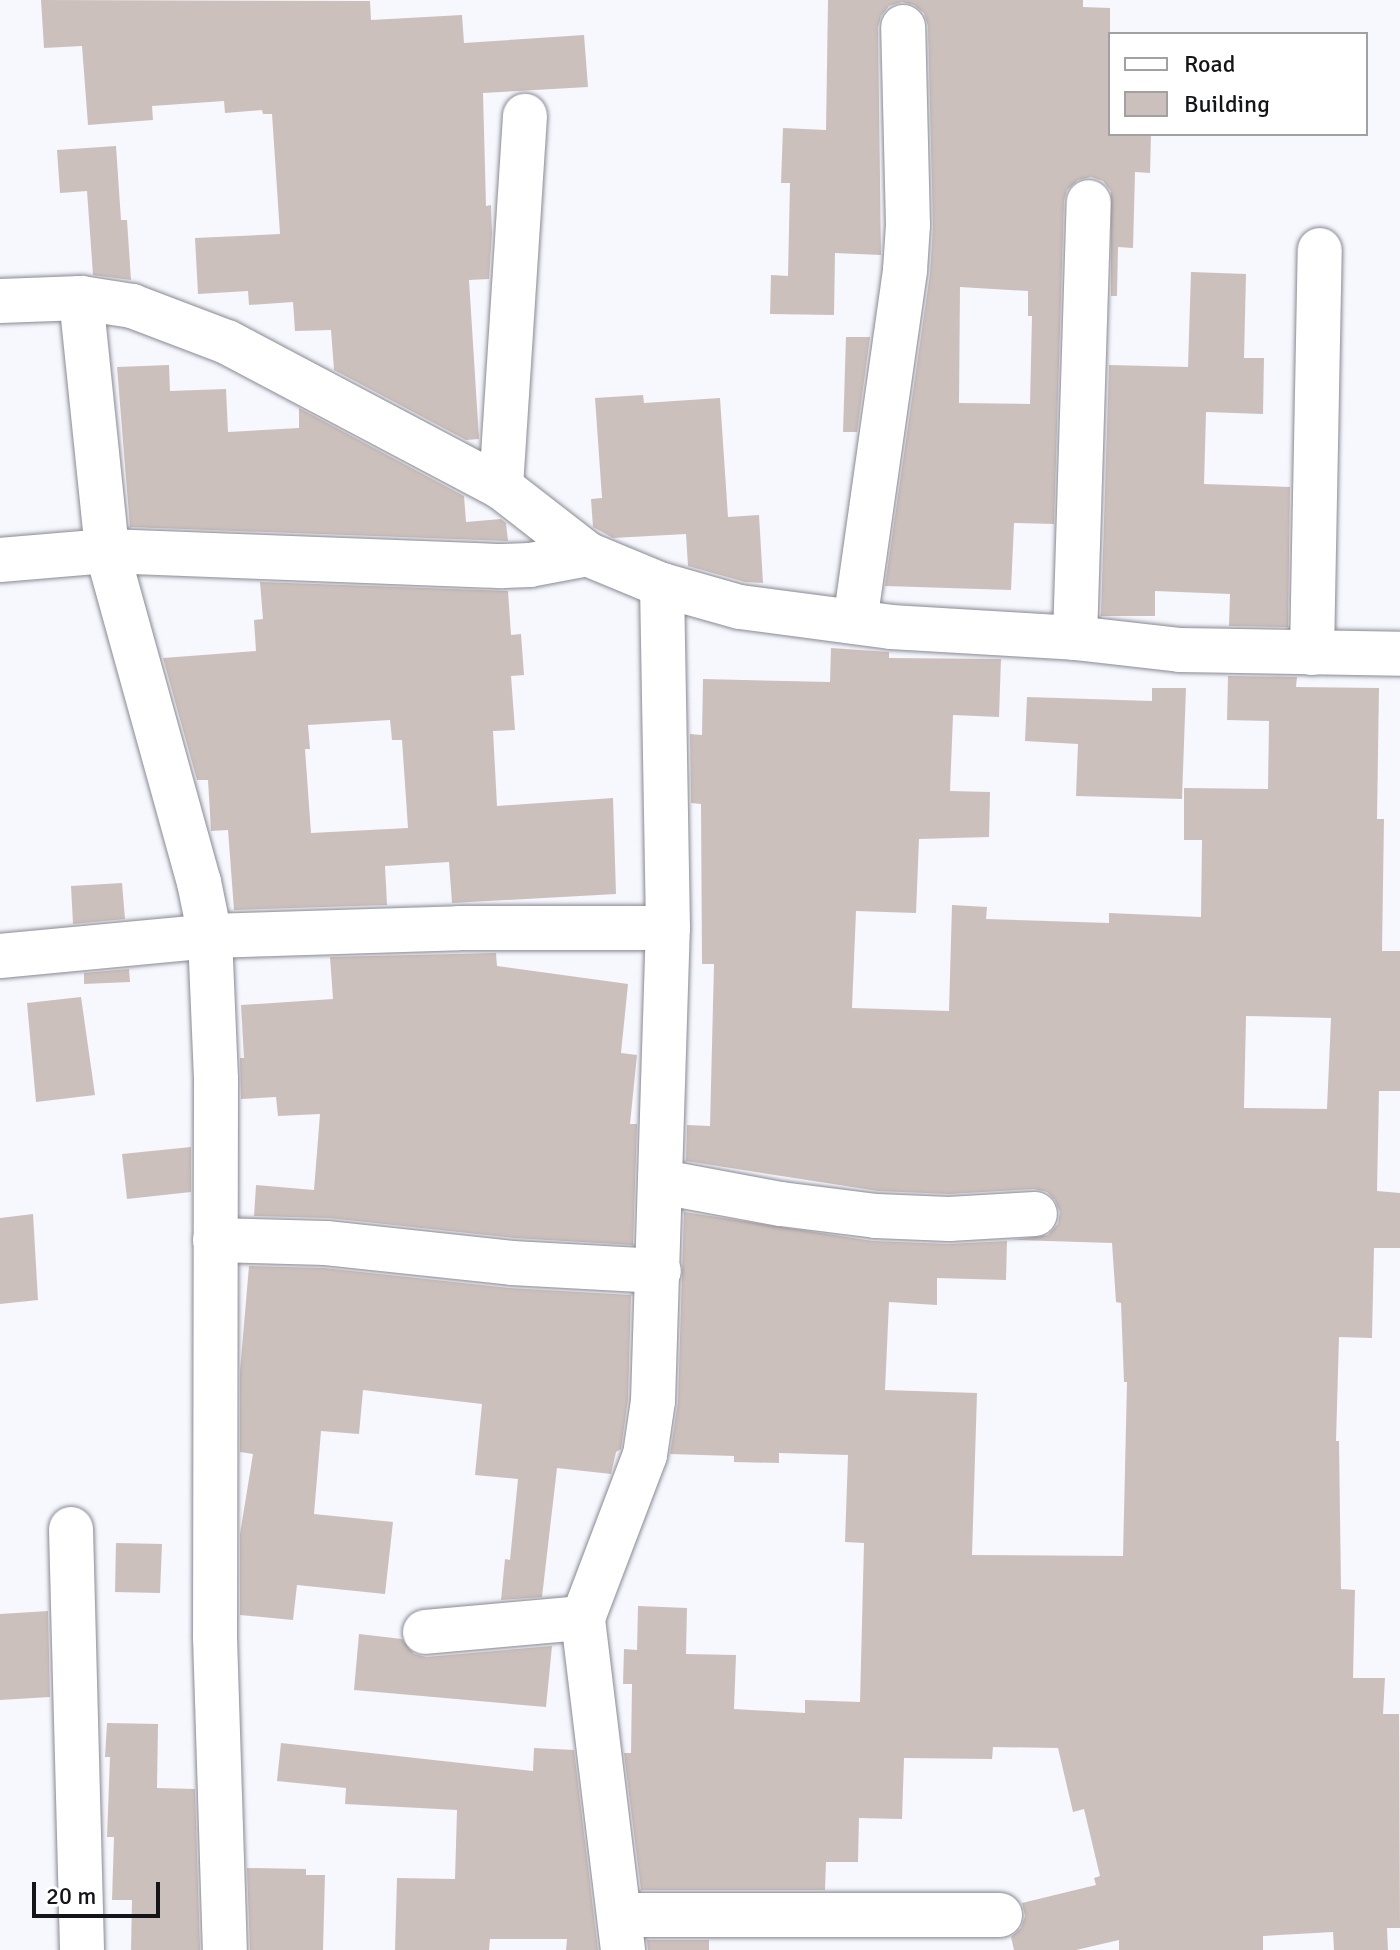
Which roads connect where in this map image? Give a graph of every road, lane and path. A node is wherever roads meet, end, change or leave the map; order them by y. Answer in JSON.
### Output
{"nodes":[{"id":1,"x":903,"y":27,"type":"dead end"},
{"id":2,"x":525,"y":116,"type":"dead end"},
{"id":3,"x":1089,"y":202,"type":"dead end"},
{"id":4,"x":1320,"y":250,"type":"dead end"},
{"id":5,"x":81,"y":298,"type":"junction"},
{"id":6,"x":0,"y":301,"type":"edge"},
{"id":7,"x":501,"y":487,"type":"junction"},
{"id":8,"x":107,"y":551,"type":"junction"},
{"id":9,"x":587,"y":554,"type":"junction"},
{"id":10,"x":0,"y":560,"type":"edge"},
{"id":11,"x":662,"y":585,"type":"junction"},
{"id":12,"x":855,"y":622,"type":"junction"},
{"id":13,"x":1075,"y":638,"type":"junction"},
{"id":14,"x":1312,"y":653,"type":"junction"},
{"id":15,"x":1400,"y":654,"type":"edge"},
{"id":16,"x":668,"y":928,"type":"junction"},
{"id":17,"x":210,"y":936,"type":"junction"},
{"id":18,"x":0,"y":956,"type":"edge"},
{"id":19,"x":662,"y":1182,"type":"junction"},
{"id":20,"x":1035,"y":1214,"type":"dead end"},
{"id":21,"x":215,"y":1240,"type":"junction"},
{"id":22,"x":659,"y":1271,"type":"junction"},
{"id":23,"x":71,"y":1529,"type":"dead end"},
{"id":24,"x":583,"y":1618,"type":"junction"},
{"id":25,"x":425,"y":1632,"type":"dead end"},
{"id":26,"x":1000,"y":1915,"type":"dead end"},
{"id":27,"x":621,"y":1932,"type":"edge"},
{"id":28,"x":82,"y":1950,"type":"edge"},
{"id":29,"x":225,"y":1950,"type":"edge"}],
"edges":[{"from":1,"to":12,"type":"street"},
{"from":2,"to":7,"type":"street"},
{"from":3,"to":13,"type":"street"},
{"from":4,"to":14,"type":"street"},
{"from":5,"to":6,"type":"street"},
{"from":5,"to":7,"type":"street"},
{"from":5,"to":8,"type":"street"},
{"from":7,"to":9,"type":"street"},
{"from":8,"to":9,"type":"street"},
{"from":8,"to":10,"type":"street"},
{"from":8,"to":17,"type":"street"},
{"from":9,"to":11,"type":"street"},
{"from":11,"to":12,"type":"street"},
{"from":11,"to":16,"type":"street"},
{"from":12,"to":13,"type":"street"},
{"from":13,"to":14,"type":"street"},
{"from":14,"to":15,"type":"street"},
{"from":16,"to":17,"type":"street"},
{"from":16,"to":19,"type":"street"},
{"from":17,"to":18,"type":"street"},
{"from":17,"to":21,"type":"street"},
{"from":19,"to":20,"type":"street"},
{"from":19,"to":22,"type":"street"},
{"from":21,"to":22,"type":"street"},
{"from":21,"to":29,"type":"street"},
{"from":22,"to":24,"type":"street"},
{"from":23,"to":28,"type":"street"},
{"from":24,"to":25,"type":"street"},
{"from":24,"to":27,"type":"street"},
{"from":26,"to":27,"type":"street"}]}
